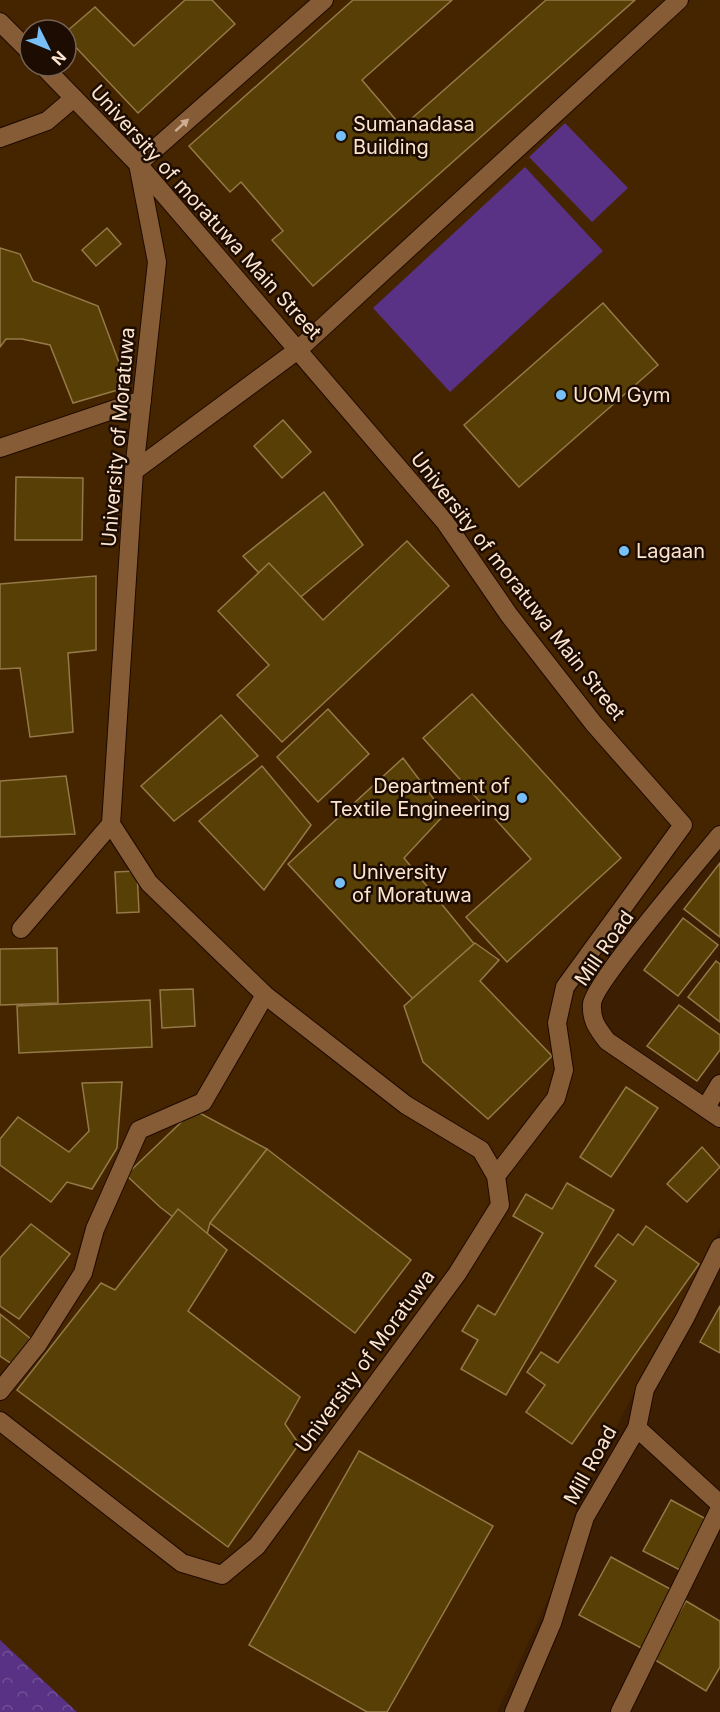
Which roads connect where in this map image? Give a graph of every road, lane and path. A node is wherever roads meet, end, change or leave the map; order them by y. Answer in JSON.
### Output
{"nodes":[{"id":1,"x":324,"y":0,"type":"edge"},
{"id":2,"x":679,"y":0,"type":"edge"},
{"id":3,"x":0,"y":22,"type":"edge"},
{"id":4,"x":18,"y":40,"type":"edge"},
{"id":5,"x":55,"y":78,"type":"edge"},
{"id":6,"x":75,"y":98,"type":"junction"},
{"id":7,"x":0,"y":138,"type":"edge"},
{"id":8,"x":138,"y":164,"type":"junction"},
{"id":9,"x":298,"y":349,"type":"junction"},
{"id":10,"x":142,"y":400,"type":"junction"},
{"id":11,"x":0,"y":448,"type":"edge"},
{"id":12,"x":134,"y":471,"type":"junction"},
{"id":13,"x":111,"y":824,"type":"junction"},
{"id":14,"x":720,"y":835,"type":"edge"},
{"id":15,"x":21,"y":929,"type":"dead end"},
{"id":16,"x":265,"y":995,"type":"junction"},
{"id":17,"x":720,"y":1084,"type":"edge"},
{"id":18,"x":713,"y":1112,"type":"edge"},
{"id":19,"x":496,"y":1176,"type":"junction"},
{"id":20,"x":720,"y":1247,"type":"edge"},
{"id":21,"x":0,"y":1390,"type":"edge"},
{"id":22,"x":0,"y":1421,"type":"edge"},
{"id":23,"x":637,"y":1428,"type":"junction"},
{"id":24,"x":720,"y":1506,"type":"edge"},
{"id":25,"x":514,"y":1712,"type":"edge"},
{"id":26,"x":620,"y":1712,"type":"edge"}],
"edges":[{"from":8,"to":1,"type":"street","one_way":true},
{"from":2,"to":9,"type":"street"},
{"from":3,"to":4,"type":"street"},
{"from":5,"to":6,"type":"street","name":"University of moratuwa Main Street"},
{"from":6,"to":7,"type":"street"},
{"from":6,"to":8,"type":"street","name":"University of moratuwa Main Street"},
{"from":8,"to":9,"type":"street","name":"University of moratuwa Main Street"},
{"from":8,"to":10,"type":"street","name":"University of Moratuwa"},
{"from":9,"to":12,"type":"street"},
{"from":9,"to":19,"type":"street","name":"University of moratuwa Main Street"},
{"from":10,"to":11,"type":"street"},
{"from":10,"to":12,"type":"street","name":"University of Moratuwa"},
{"from":12,"to":13,"type":"street","name":"University of Moratuwa"},
{"from":13,"to":15,"type":"street"},
{"from":13,"to":16,"type":"street","name":"University of Moratuwa"},
{"from":14,"to":18,"type":"street","name":"Mill Road"},
{"from":16,"to":19,"type":"street","name":"University of Moratuwa"},
{"from":16,"to":21,"type":"street"},
{"from":17,"to":18,"type":"street"},
{"from":19,"to":22,"type":"street","name":"University of Moratuwa"},
{"from":20,"to":23,"type":"street","name":"Mill Road"},
{"from":23,"to":24,"type":"street"},
{"from":23,"to":25,"type":"street","name":"Mill Road"},
{"from":24,"to":26,"type":"street"}]}
